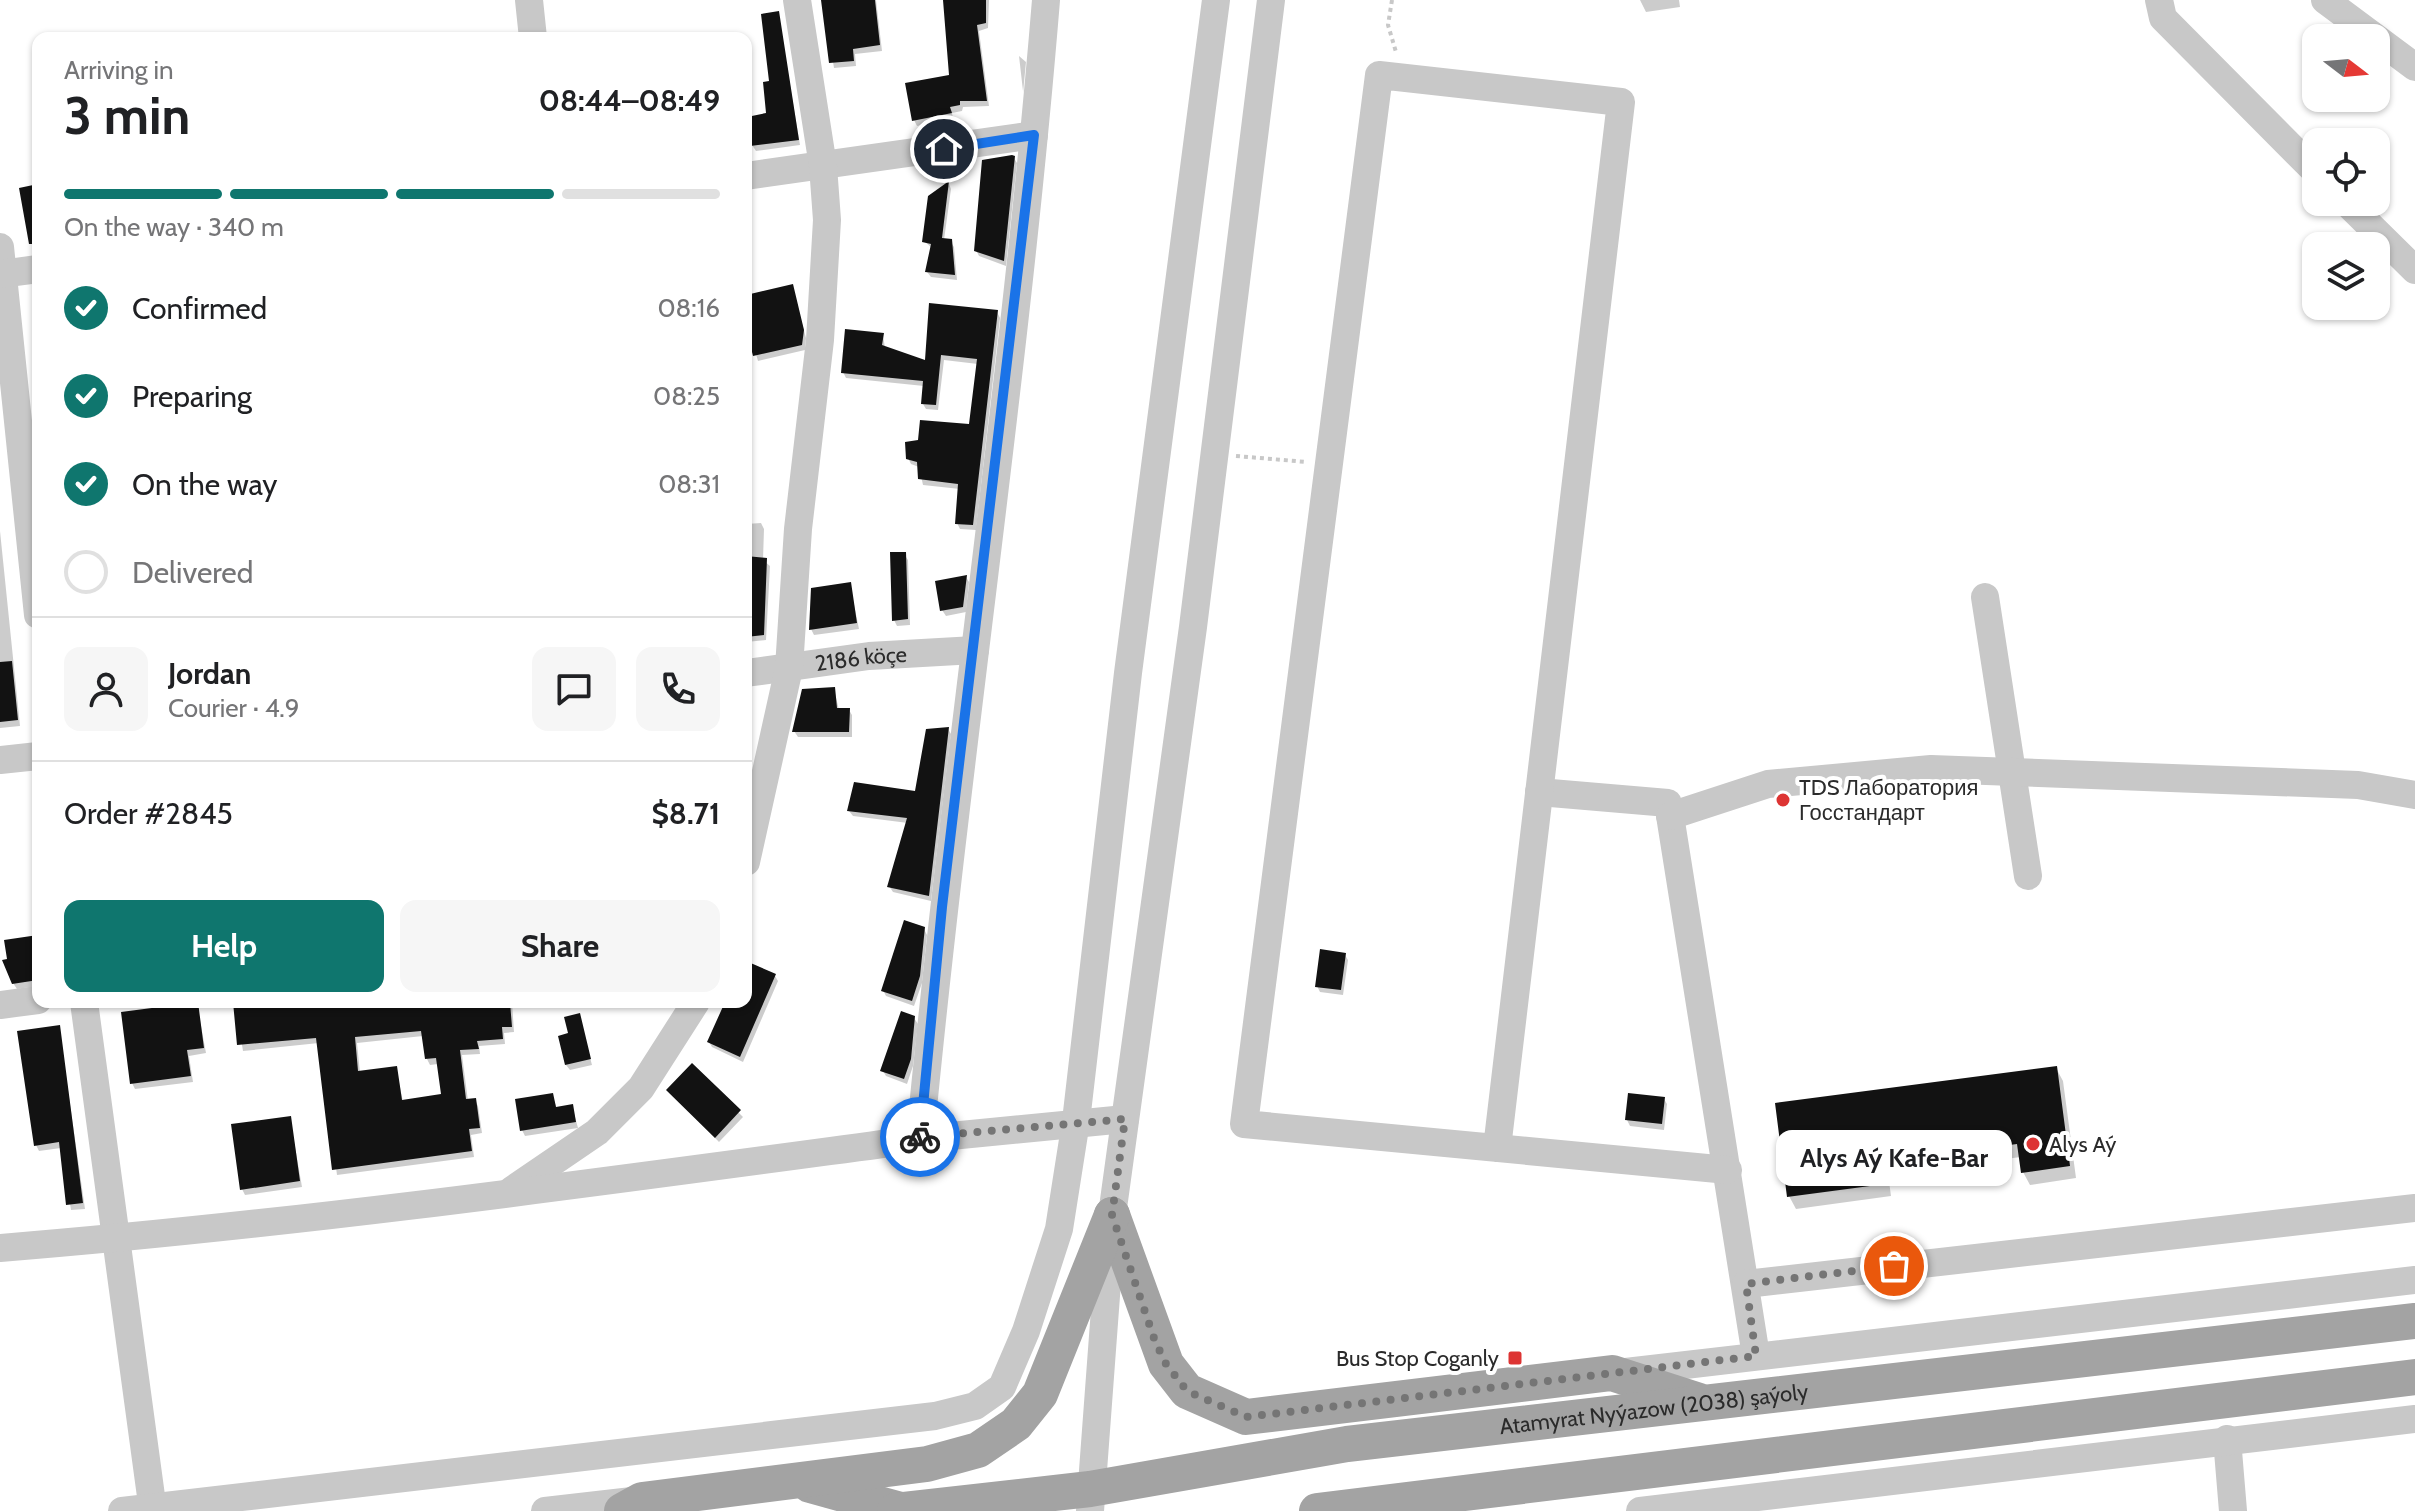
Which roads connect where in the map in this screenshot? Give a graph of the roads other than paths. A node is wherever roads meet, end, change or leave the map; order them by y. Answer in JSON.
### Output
{"nodes":[{"id":1,"x":529,"y":0,"type":"edge"},
{"id":2,"x":797,"y":0,"type":"edge"},
{"id":3,"x":1046,"y":0,"type":"edge"},
{"id":4,"x":1216,"y":0,"type":"edge"},
{"id":5,"x":1271,"y":0,"type":"edge"},
{"id":6,"x":2159,"y":0,"type":"edge"},
{"id":7,"x":2325,"y":0,"type":"edge"},
{"id":8,"x":532,"y":32,"type":"edge"},
{"id":9,"x":2415,"y":67,"type":"edge"},
{"id":10,"x":1034,"y":135,"type":"junction"},
{"id":11,"x":2302,"y":158,"type":"edge"},
{"id":12,"x":823,"y":166,"type":"junction"},
{"id":13,"x":752,"y":175,"type":"edge"},
{"id":14,"x":2360,"y":216,"type":"edge"},
{"id":15,"x":1,"y":264,"type":"edge"},
{"id":16,"x":32,"y":268,"type":"edge"},
{"id":17,"x":2415,"y":270,"type":"edge"},
{"id":18,"x":21,"y":496,"type":"edge"},
{"id":19,"x":32,"y":573,"type":"edge"},
{"id":20,"x":1985,"y":597,"type":"dead end"},
{"id":21,"x":975,"y":650,"type":"junction"},
{"id":22,"x":789,"y":668,"type":"junction"},
{"id":23,"x":752,"y":672,"type":"edge"},
{"id":24,"x":32,"y":757,"type":"edge"},
{"id":25,"x":0,"y":760,"type":"edge"},
{"id":26,"x":2015,"y":773,"type":"junction"},
{"id":27,"x":1539,"y":792,"type":"junction"},
{"id":28,"x":2415,"y":795,"type":"edge"},
{"id":29,"x":1670,"y":816,"type":"junction"},
{"id":30,"x":752,"y":835,"type":"edge"},
{"id":31,"x":2028,"y":876,"type":"dead end"},
{"id":32,"x":32,"y":1001,"type":"edge"},
{"id":33,"x":0,"y":1005,"type":"edge"},
{"id":34,"x":85,"y":1008,"type":"edge"},
{"id":35,"x":692,"y":1008,"type":"edge"},
{"id":36,"x":1125,"y":1119,"type":"junction"},
{"id":37,"x":1076,"y":1121,"type":"junction"},
{"id":38,"x":920,"y":1139,"type":"junction"},
{"id":39,"x":1497,"y":1148,"type":"junction"},
{"id":40,"x":1728,"y":1170,"type":"junction"},
{"id":41,"x":507,"y":1194,"type":"junction"},
{"id":42,"x":2415,"y":1208,"type":"edge"},
{"id":43,"x":1112,"y":1215,"type":"junction"},
{"id":44,"x":118,"y":1238,"type":"junction"},
{"id":45,"x":0,"y":1248,"type":"edge"},
{"id":46,"x":2415,"y":1280,"type":"edge"},
{"id":47,"x":1746,"y":1284,"type":"junction"},
{"id":48,"x":2415,"y":1321,"type":"edge"},
{"id":49,"x":1756,"y":1356,"type":"junction"},
{"id":50,"x":1612,"y":1373,"type":"junction"},
{"id":51,"x":2415,"y":1377,"type":"edge"},
{"id":52,"x":1416,"y":1397,"type":"junction"},
{"id":53,"x":1712,"y":1405,"type":"junction"},
{"id":54,"x":2415,"y":1419,"type":"edge"},
{"id":55,"x":2227,"y":1439,"type":"junction"},
{"id":56,"x":1347,"y":1444,"type":"junction"},
{"id":57,"x":794,"y":1481,"type":"junction"},
{"id":58,"x":1090,"y":1500,"type":"edge"},
{"id":59,"x":632,"y":1505,"type":"edge"},
{"id":60,"x":1744,"y":1505,"type":"edge"},
{"id":61,"x":153,"y":1509,"type":"edge"},
{"id":62,"x":901,"y":1510,"type":"edge"},
{"id":63,"x":122,"y":1511,"type":"edge"},
{"id":64,"x":545,"y":1511,"type":"edge"},
{"id":65,"x":895,"y":1511,"type":"edge"},
{"id":66,"x":1318,"y":1511,"type":"edge"},
{"id":67,"x":1640,"y":1511,"type":"edge"},
{"id":68,"x":2233,"y":1511,"type":"edge"}],
"edges":[{"from":1,"to":8,"type":"street"},
{"from":2,"to":12,"type":"street"},
{"from":3,"to":10,"type":"street"},
{"from":4,"to":37,"type":"street"},
{"from":5,"to":36,"type":"street"},
{"from":6,"to":11,"type":"street"},
{"from":7,"to":9,"type":"street"},
{"from":10,"to":12,"type":"street"},
{"from":10,"to":21,"type":"street"},
{"from":12,"to":13,"type":"street"},
{"from":12,"to":22,"type":"street"},
{"from":14,"to":17,"type":"street"},
{"from":15,"to":16,"type":"street"},
{"from":15,"to":18,"type":"street"},
{"from":18,"to":19,"type":"street"},
{"from":20,"to":26,"type":"street"},
{"from":21,"to":22,"type":"street","name":"2186 köçe"},
{"from":21,"to":38,"type":"street"},
{"from":22,"to":23,"type":"street","name":"2186 köçe"},
{"from":22,"to":30,"type":"street"},
{"from":24,"to":25,"type":"street"},
{"from":26,"to":28,"type":"street"},
{"from":26,"to":29,"type":"street"},
{"from":26,"to":31,"type":"street"},
{"from":27,"to":29,"type":"street"},
{"from":27,"to":39,"type":"street"},
{"from":27,"to":39,"type":"street"},
{"from":29,"to":40,"type":"street"},
{"from":32,"to":33,"type":"street"},
{"from":34,"to":44,"type":"street"},
{"from":35,"to":41,"type":"street"},
{"from":36,"to":37,"type":"street"},
{"from":36,"to":43,"type":"street"},
{"from":37,"to":38,"type":"street"},
{"from":37,"to":61,"type":"street"},
{"from":38,"to":41,"type":"street"},
{"from":39,"to":40,"type":"street"},
{"from":40,"to":47,"type":"street"},
{"from":41,"to":44,"type":"street"},
{"from":42,"to":47,"type":"street"},
{"from":43,"to":52,"type":"main road"},
{"from":43,"to":57,"type":"main road"},
{"from":43,"to":58,"type":"street"},
{"from":44,"to":45,"type":"street"},
{"from":44,"to":61,"type":"street"},
{"from":46,"to":49,"type":"street"},
{"from":47,"to":49,"type":"street"},
{"from":48,"to":53,"type":"main road","name":"Atamyrat Nyýazow (2038) şaýoly"},
{"from":49,"to":50,"type":"street"},
{"from":50,"to":52,"type":"main road"},
{"from":50,"to":53,"type":"main road"},
{"from":51,"to":66,"type":"main road"},
{"from":52,"to":56,"type":"main road"},
{"from":53,"to":56,"type":"main road","name":"Atamyrat Nyýazow (2038) şaýoly"},
{"from":54,"to":55,"type":"street"},
{"from":55,"to":60,"type":"street"},
{"from":55,"to":68,"type":"street"},
{"from":56,"to":58,"type":"main road","name":"Atamyrat Nyýazow (2038) şaýoly"},
{"from":57,"to":59,"type":"main road"},
{"from":57,"to":62,"type":"main road"},
{"from":58,"to":62,"type":"main road","name":"Atamyrat Nyýazow (2038) şaýoly"},
{"from":59,"to":64,"type":"street"},
{"from":60,"to":67,"type":"street"},
{"from":61,"to":63,"type":"street"},
{"from":62,"to":65,"type":"main road","name":"Atamyrat Nyýazow (2038) şaýoly"}]}
